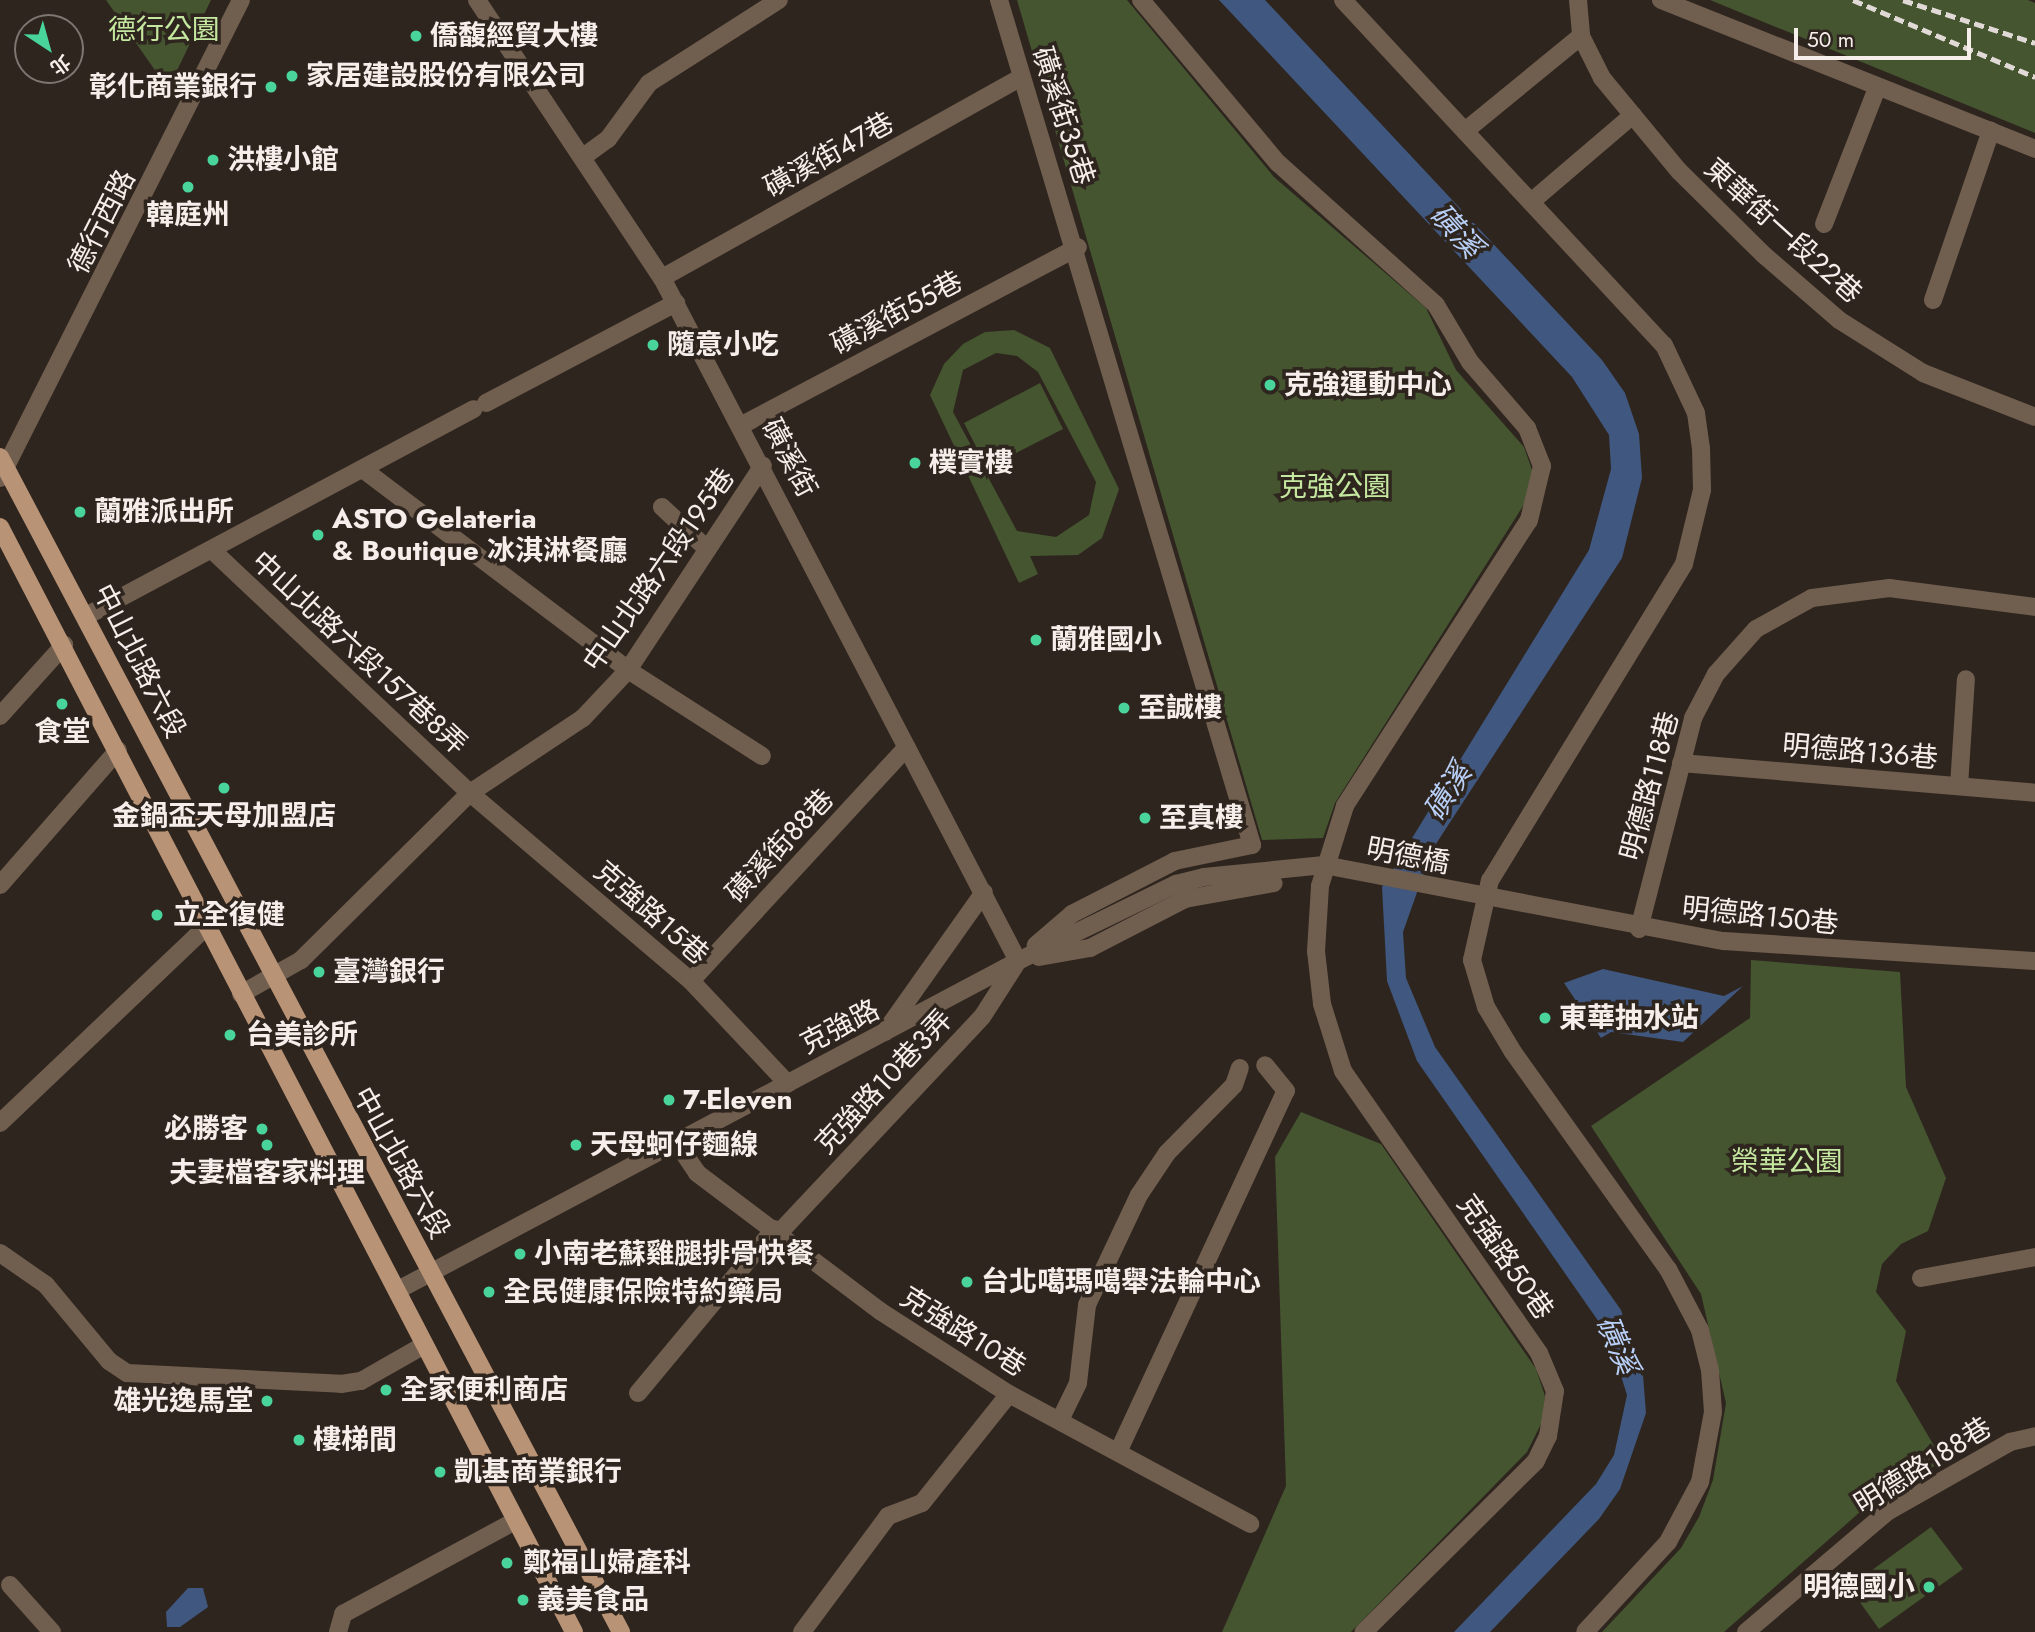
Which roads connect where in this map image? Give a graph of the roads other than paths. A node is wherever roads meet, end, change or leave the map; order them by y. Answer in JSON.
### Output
{"nodes":[{"id":1,"x":241,"y":0,"type":"edge"},
{"id":2,"x":477,"y":0,"type":"edge"},
{"id":3,"x":779,"y":0,"type":"edge"},
{"id":4,"x":999,"y":0,"type":"edge"},
{"id":5,"x":1141,"y":0,"type":"edge"},
{"id":6,"x":1343,"y":0,"type":"edge"},
{"id":7,"x":1578,"y":0,"type":"edge"},
{"id":8,"x":1661,"y":0,"type":"edge"},
{"id":9,"x":1683,"y":4,"type":"edge"},
{"id":10,"x":1581,"y":36,"type":"junction"},
{"id":11,"x":1022,"y":77,"type":"junction"},
{"id":12,"x":1877,"y":88,"type":"junction"},
{"id":13,"x":1633,"y":115,"type":"junction"},
{"id":14,"x":1465,"y":131,"type":"junction"},
{"id":15,"x":1991,"y":131,"type":"junction"},
{"id":16,"x":2035,"y":149,"type":"edge"},
{"id":17,"x":583,"y":157,"type":"junction"},
{"id":18,"x":1531,"y":202,"type":"junction"},
{"id":19,"x":1824,"y":224,"type":"dead end"},
{"id":20,"x":1078,"y":247,"type":"junction"},
{"id":21,"x":662,"y":278,"type":"junction"},
{"id":22,"x":1933,"y":300,"type":"dead end"},
{"id":23,"x":676,"y":303,"type":"junction"},
{"id":24,"x":2035,"y":417,"type":"edge"},
{"id":25,"x":742,"y":425,"type":"junction"},
{"id":26,"x":763,"y":465,"type":"junction"},
{"id":27,"x":2,"y":467,"type":"edge"},
{"id":28,"x":364,"y":470,"type":"junction"},
{"id":29,"x":662,"y":507,"type":"dead end"},
{"id":30,"x":0,"y":527,"type":"edge"},
{"id":31,"x":707,"y":549,"type":"junction"},
{"id":32,"x":213,"y":551,"type":"junction"},
{"id":33,"x":2035,"y":607,"type":"edge"},
{"id":34,"x":88,"y":615,"type":"junction"},
{"id":35,"x":64,"y":645,"type":"junction"},
{"id":36,"x":628,"y":670,"type":"junction"},
{"id":37,"x":1966,"y":679,"type":"dead end"},
{"id":38,"x":0,"y":716,"type":"edge"},
{"id":39,"x":907,"y":747,"type":"junction"},
{"id":40,"x":118,"y":750,"type":"junction"},
{"id":41,"x":762,"y":756,"type":"dead end"},
{"id":42,"x":1681,"y":763,"type":"junction"},
{"id":43,"x":1959,"y":786,"type":"junction"},
{"id":44,"x":470,"y":793,"type":"junction"},
{"id":45,"x":2035,"y":793,"type":"edge"},
{"id":46,"x":1324,"y":865,"type":"junction"},
{"id":47,"x":1274,"y":883,"type":"dead end"},
{"id":48,"x":0,"y":885,"type":"edge"},
{"id":49,"x":984,"y":892,"type":"junction"},
{"id":50,"x":1482,"y":898,"type":"junction"},
{"id":51,"x":206,"y":928,"type":"junction"},
{"id":52,"x":1639,"y":929,"type":"junction"},
{"id":53,"x":1018,"y":961,"type":"junction"},
{"id":54,"x":2035,"y":961,"type":"edge"},
{"id":55,"x":270,"y":979,"type":"junction"},
{"id":56,"x":691,"y":981,"type":"junction"},
{"id":57,"x":241,"y":994,"type":"junction"},
{"id":58,"x":882,"y":1036,"type":"junction"},
{"id":59,"x":1265,"y":1065,"type":"dead end"},
{"id":60,"x":1240,"y":1068,"type":"dead end"},
{"id":61,"x":788,"y":1084,"type":"junction"},
{"id":62,"x":0,"y":1124,"type":"edge"},
{"id":63,"x":677,"y":1143,"type":"junction"},
{"id":64,"x":776,"y":1231,"type":"junction"},
{"id":65,"x":0,"y":1253,"type":"edge"},
{"id":66,"x":2035,"y":1258,"type":"edge"},
{"id":67,"x":431,"y":1272,"type":"junction"},
{"id":68,"x":1921,"y":1278,"type":"dead end"},
{"id":69,"x":398,"y":1290,"type":"junction"},
{"id":70,"x":424,"y":1345,"type":"junction"},
{"id":71,"x":638,"y":1393,"type":"dead end"},
{"id":72,"x":1009,"y":1394,"type":"junction"},
{"id":73,"x":1061,"y":1418,"type":"junction"},
{"id":74,"x":2035,"y":1436,"type":"edge"},
{"id":75,"x":1119,"y":1450,"type":"junction"},
{"id":76,"x":515,"y":1521,"type":"junction"},
{"id":77,"x":1250,"y":1524,"type":"dead end"},
{"id":78,"x":10,"y":1585,"type":"dead end"},
{"id":79,"x":52,"y":1632,"type":"edge"},
{"id":80,"x":338,"y":1632,"type":"edge"},
{"id":81,"x":575,"y":1632,"type":"edge"},
{"id":82,"x":621,"y":1632,"type":"edge"},
{"id":83,"x":802,"y":1632,"type":"edge"},
{"id":84,"x":1364,"y":1632,"type":"edge"},
{"id":85,"x":1585,"y":1632,"type":"edge"},
{"id":86,"x":1746,"y":1632,"type":"edge"}],
"edges":[{"from":1,"to":27,"type":"street","name":"德行西路"},
{"from":2,"to":17,"type":"street","name":"磺溪街"},
{"from":3,"to":17,"type":"street"},
{"from":4,"to":11,"type":"street","name":"磺溪街35巷"},
{"from":5,"to":46,"type":"street","name":"克強路50巷"},
{"from":6,"to":14,"type":"street"},
{"from":7,"to":10,"type":"street","name":"東華街一段22巷"},
{"from":8,"to":9,"type":"street"},
{"from":9,"to":12,"type":"street"},
{"from":10,"to":13,"type":"street","name":"東華街一段22巷"},
{"from":10,"to":14,"type":"street"},
{"from":11,"to":20,"type":"street","name":"磺溪街35巷"},
{"from":11,"to":21,"type":"street","name":"磺溪街47巷"},
{"from":12,"to":15,"type":"street"},
{"from":12,"to":19,"type":"street"},
{"from":13,"to":18,"type":"street"},
{"from":13,"to":24,"type":"street","name":"東華街一段22巷"},
{"from":14,"to":18,"type":"street"},
{"from":15,"to":16,"type":"street"},
{"from":15,"to":22,"type":"street"},
{"from":17,"to":21,"type":"street","name":"磺溪街"},
{"from":18,"to":50,"type":"street"},
{"from":20,"to":25,"type":"street","name":"磺溪街55巷"},
{"from":20,"to":53,"type":"street","name":"磺溪街35巷"},
{"from":21,"to":23,"type":"street","name":"磺溪街"},
{"from":23,"to":25,"type":"street","name":"磺溪街"},
{"from":23,"to":28,"type":"street"},
{"from":25,"to":26,"type":"street","name":"磺溪街"},
{"from":26,"to":31,"type":"street","name":"中山北路六段195巷"},
{"from":26,"to":39,"type":"street","name":"磺溪街"},
{"from":27,"to":34,"type":"main road","name":"中山北路六段"},
{"from":28,"to":32,"type":"street"},
{"from":28,"to":36,"type":"street"},
{"from":29,"to":31,"type":"street"},
{"from":30,"to":35,"type":"main road"},
{"from":31,"to":36,"type":"street","name":"中山北路六段195巷"},
{"from":32,"to":34,"type":"street"},
{"from":32,"to":44,"type":"street","name":"中山北路六段157巷8弄"},
{"from":33,"to":42,"type":"street","name":"明德路118巷"},
{"from":34,"to":55,"type":"main road","name":"中山北路六段"},
{"from":35,"to":38,"type":"street"},
{"from":35,"to":40,"type":"main road"},
{"from":36,"to":41,"type":"street"},
{"from":36,"to":44,"type":"street","name":"中山北路六段195巷"},
{"from":37,"to":43,"type":"street"},
{"from":39,"to":49,"type":"street","name":"磺溪街"},
{"from":39,"to":56,"type":"street","name":"磺溪街88巷"},
{"from":40,"to":48,"type":"street"},
{"from":40,"to":51,"type":"main road"},
{"from":42,"to":43,"type":"street","name":"明德路136巷"},
{"from":42,"to":52,"type":"street","name":"明德路118巷"},
{"from":43,"to":45,"type":"street","name":"明德路136巷"},
{"from":44,"to":55,"type":"street","name":"中山北路六段195巷"},
{"from":44,"to":56,"type":"street","name":"克強路15巷"},
{"from":46,"to":50,"type":"street","name":"明德橋"},
{"from":46,"to":53,"type":"street","name":"克強路"},
{"from":46,"to":84,"type":"street","name":"克強路50巷"},
{"from":47,"to":53,"type":"street"},
{"from":49,"to":53,"type":"street","name":"磺溪街"},
{"from":49,"to":58,"type":"street"},
{"from":50,"to":52,"type":"street","name":"明德路150巷"},
{"from":50,"to":85,"type":"street"},
{"from":51,"to":57,"type":"main road"},
{"from":51,"to":62,"type":"street"},
{"from":52,"to":54,"type":"street","name":"明德路150巷"},
{"from":53,"to":58,"type":"street","name":"克強路"},
{"from":53,"to":64,"type":"street","name":"克強路10巷3弄"},
{"from":55,"to":57,"type":"street","name":"中山北路六段195巷"},
{"from":55,"to":67,"type":"main road","name":"中山北路六段"},
{"from":56,"to":61,"type":"street","name":"克強路15巷"},
{"from":57,"to":69,"type":"main road"},
{"from":58,"to":61,"type":"street","name":"克強路"},
{"from":59,"to":75,"type":"street"},
{"from":60,"to":73,"type":"street"},
{"from":61,"to":63,"type":"street","name":"克強路"},
{"from":63,"to":64,"type":"street","name":"克強路10巷"},
{"from":63,"to":67,"type":"street","name":"克強路"},
{"from":64,"to":71,"type":"street","name":"克強路10巷3弄"},
{"from":64,"to":72,"type":"street","name":"克強路10巷"},
{"from":65,"to":70,"type":"street"},
{"from":66,"to":68,"type":"street"},
{"from":67,"to":69,"type":"street","name":"克強路"},
{"from":67,"to":82,"type":"main road","name":"中山北路六段"},
{"from":69,"to":70,"type":"main road"},
{"from":70,"to":76,"type":"main road"},
{"from":72,"to":73,"type":"street","name":"克強路10巷"},
{"from":72,"to":83,"type":"street"},
{"from":73,"to":75,"type":"street","name":"克強路10巷"},
{"from":74,"to":86,"type":"street","name":"明德路188巷"},
{"from":75,"to":77,"type":"street","name":"克強路10巷"},
{"from":76,"to":80,"type":"street"},
{"from":76,"to":81,"type":"main road"},
{"from":78,"to":79,"type":"street"}]}
